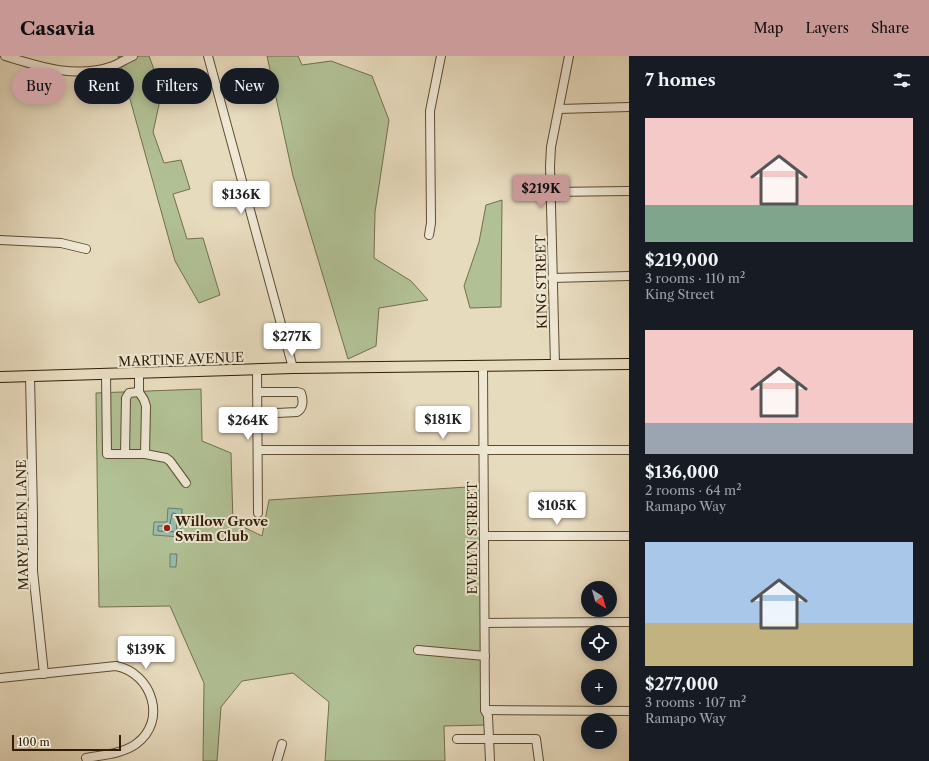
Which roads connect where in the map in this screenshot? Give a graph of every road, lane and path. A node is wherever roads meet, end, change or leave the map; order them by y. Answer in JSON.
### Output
{"nodes":[{"id":1,"x":5,"y":56,"type":"edge"},
{"id":2,"x":132,"y":56,"type":"edge"},
{"id":3,"x":208,"y":56,"type":"edge"},
{"id":4,"x":441,"y":56,"type":"edge"},
{"id":5,"x":569,"y":56,"type":"edge"},
{"id":6,"x":629,"y":107,"type":"edge"},
{"id":7,"x":559,"y":109,"type":"junction"},
{"id":8,"x":629,"y":191,"type":"edge"},
{"id":9,"x":550,"y":192,"type":"junction"},
{"id":10,"x":429,"y":235,"type":"dead end"},
{"id":11,"x":0,"y":240,"type":"edge"},
{"id":12,"x":86,"y":249,"type":"dead end"},
{"id":13,"x":629,"y":276,"type":"edge"},
{"id":14,"x":552,"y":278,"type":"junction"},
{"id":15,"x":629,"y":364,"type":"edge"},
{"id":16,"x":555,"y":365,"type":"junction"},
{"id":17,"x":483,"y":366,"type":"junction"},
{"id":18,"x":293,"y":368,"type":"junction"},
{"id":19,"x":257,"y":369,"type":"junction"},
{"id":20,"x":139,"y":373,"type":"junction"},
{"id":21,"x":106,"y":374,"type":"junction"},
{"id":22,"x":30,"y":376,"type":"junction"},
{"id":23,"x":0,"y":377,"type":"edge"},
{"id":24,"x":139,"y":392,"type":"junction"},
{"id":25,"x":257,"y":392,"type":"junction"},
{"id":26,"x":258,"y":414,"type":"junction"},
{"id":27,"x":258,"y":450,"type":"junction"},
{"id":28,"x":484,"y":450,"type":"junction"},
{"id":29,"x":629,"y":450,"type":"edge"},
{"id":30,"x":125,"y":454,"type":"junction"},
{"id":31,"x":145,"y":454,"type":"junction"},
{"id":32,"x":186,"y":483,"type":"dead end"},
{"id":33,"x":258,"y":513,"type":"dead end"},
{"id":34,"x":484,"y":536,"type":"junction"},
{"id":35,"x":629,"y":536,"type":"edge"},
{"id":36,"x":629,"y":622,"type":"edge"},
{"id":37,"x":485,"y":623,"type":"junction"},
{"id":38,"x":418,"y":650,"type":"dead end"},
{"id":39,"x":485,"y":656,"type":"junction"},
{"id":40,"x":44,"y":674,"type":"junction"},
{"id":41,"x":0,"y":678,"type":"edge"},
{"id":42,"x":485,"y":710,"type":"junction"},
{"id":43,"x":629,"y":711,"type":"edge"},
{"id":44,"x":456,"y":739,"type":"dead end"},
{"id":45,"x":489,"y":739,"type":"junction"},
{"id":46,"x":282,"y":744,"type":"dead end"},
{"id":47,"x":86,"y":758,"type":"dead end"},
{"id":48,"x":277,"y":761,"type":"edge"},
{"id":49,"x":490,"y":761,"type":"edge"},
{"id":50,"x":539,"y":761,"type":"edge"}],
"edges":[{"from":1,"to":2,"type":"street"},
{"from":3,"to":18,"type":"street"},
{"from":4,"to":10,"type":"street"},
{"from":5,"to":7,"type":"street","name":"KING STREET"},
{"from":6,"to":7,"type":"street"},
{"from":7,"to":9,"type":"street","name":"KING STREET"},
{"from":8,"to":9,"type":"street"},
{"from":9,"to":14,"type":"street","name":"KING STREET"},
{"from":11,"to":12,"type":"street"},
{"from":13,"to":14,"type":"street"},
{"from":14,"to":16,"type":"street","name":"KING STREET"},
{"from":15,"to":16,"type":"main road","name":"MARTINE AVENUE"},
{"from":16,"to":17,"type":"main road","name":"MARTINE AVENUE"},
{"from":17,"to":18,"type":"main road","name":"MARTINE AVENUE"},
{"from":17,"to":28,"type":"street","name":"EVELYN STREET"},
{"from":18,"to":19,"type":"main road","name":"MARTINE AVENUE"},
{"from":19,"to":20,"type":"main road","name":"MARTINE AVENUE"},
{"from":19,"to":25,"type":"street"},
{"from":20,"to":21,"type":"main road","name":"MARTINE AVENUE"},
{"from":20,"to":24,"type":"street"},
{"from":21,"to":22,"type":"main road","name":"MARTINE AVENUE"},
{"from":21,"to":30,"type":"street"},
{"from":22,"to":23,"type":"main road","name":"MARTINE AVENUE"},
{"from":22,"to":40,"type":"street","name":"MARY ELLEN LANE"},
{"from":24,"to":30,"type":"street"},
{"from":24,"to":31,"type":"street"},
{"from":25,"to":26,"type":"street"},
{"from":25,"to":26,"type":"street"},
{"from":26,"to":27,"type":"street"},
{"from":27,"to":28,"type":"street"},
{"from":27,"to":33,"type":"street"},
{"from":28,"to":29,"type":"street"},
{"from":28,"to":34,"type":"street","name":"EVELYN STREET"},
{"from":30,"to":31,"type":"street"},
{"from":31,"to":32,"type":"street"},
{"from":34,"to":35,"type":"street"},
{"from":34,"to":37,"type":"street","name":"EVELYN STREET"},
{"from":36,"to":37,"type":"street"},
{"from":37,"to":39,"type":"street","name":"EVELYN STREET"},
{"from":38,"to":39,"type":"street"},
{"from":39,"to":42,"type":"street","name":"EVELYN STREET"},
{"from":40,"to":41,"type":"street"},
{"from":40,"to":47,"type":"street"},
{"from":42,"to":43,"type":"street"},
{"from":42,"to":45,"type":"street","name":"EVELYN STREET"},
{"from":44,"to":45,"type":"street"},
{"from":45,"to":49,"type":"street","name":"EVELYN STREET"},
{"from":45,"to":50,"type":"street"},
{"from":46,"to":48,"type":"street"}]}
